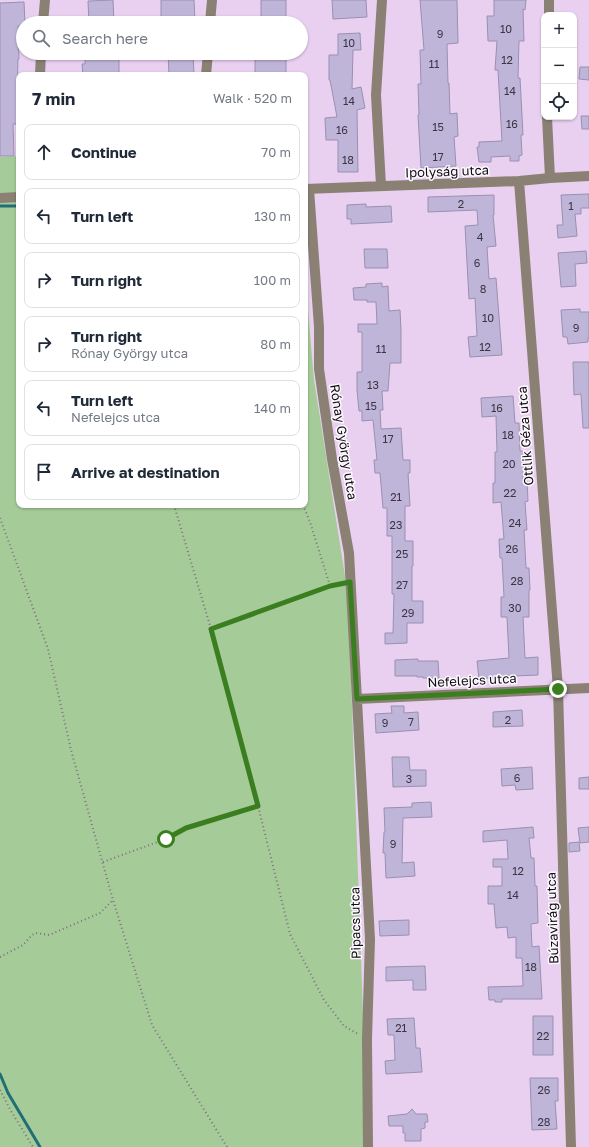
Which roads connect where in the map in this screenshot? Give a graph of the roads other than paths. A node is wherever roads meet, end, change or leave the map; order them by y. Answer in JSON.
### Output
{"nodes":[{"id":1,"x":45,"y":0,"type":"edge"},
{"id":2,"x":212,"y":0,"type":"edge"},
{"id":3,"x":382,"y":0,"type":"edge"},
{"id":4,"x":549,"y":0,"type":"edge"},
{"id":5,"x":549,"y":12,"type":"edge"},
{"id":6,"x":44,"y":16,"type":"edge"},
{"id":7,"x":211,"y":16,"type":"edge"},
{"id":8,"x":41,"y":60,"type":"edge"},
{"id":9,"x":207,"y":60,"type":"edge"},
{"id":10,"x":40,"y":72,"type":"edge"},
{"id":11,"x":206,"y":72,"type":"edge"},
{"id":12,"x":547,"y":120,"type":"edge"},
{"id":13,"x":589,"y":176,"type":"edge"},
{"id":14,"x":550,"y":178,"type":"junction"},
{"id":15,"x":519,"y":181,"type":"junction"},
{"id":16,"x":381,"y":186,"type":"junction"},
{"id":17,"x":308,"y":189,"type":"edge"},
{"id":18,"x":0,"y":198,"type":"edge"},
{"id":19,"x":16,"y":198,"type":"edge"},
{"id":20,"x":308,"y":202,"type":"edge"},
{"id":21,"x":589,"y":688,"type":"edge"},
{"id":22,"x":558,"y":689,"type":"junction"},
{"id":23,"x":357,"y":699,"type":"junction"},
{"id":24,"x":368,"y":1147,"type":"edge"},
{"id":25,"x":571,"y":1147,"type":"edge"}],
"edges":[{"from":1,"to":6,"type":"street"},
{"from":2,"to":7,"type":"street"},
{"from":3,"to":16,"type":"street"},
{"from":4,"to":5,"type":"street"},
{"from":8,"to":10,"type":"street"},
{"from":9,"to":11,"type":"street"},
{"from":12,"to":14,"type":"street"},
{"from":13,"to":14,"type":"street","name":"Ipolyság utca"},
{"from":14,"to":15,"type":"street","name":"Ipolyság utca"},
{"from":15,"to":16,"type":"street","name":"Ipolyság utca"},
{"from":15,"to":22,"type":"street","name":"Ottlik Géza utca"},
{"from":16,"to":17,"type":"street","name":"Ipolyság utca"},
{"from":18,"to":19,"type":"street"},
{"from":20,"to":23,"type":"street","name":"Rónay György utca"},
{"from":21,"to":22,"type":"street","name":"Nefelejcs utca"},
{"from":22,"to":23,"type":"street","name":"Nefelejcs utca"},
{"from":22,"to":25,"type":"street","name":"Búzavirág utca"},
{"from":23,"to":24,"type":"street","name":"Pipacs utca"}]}
